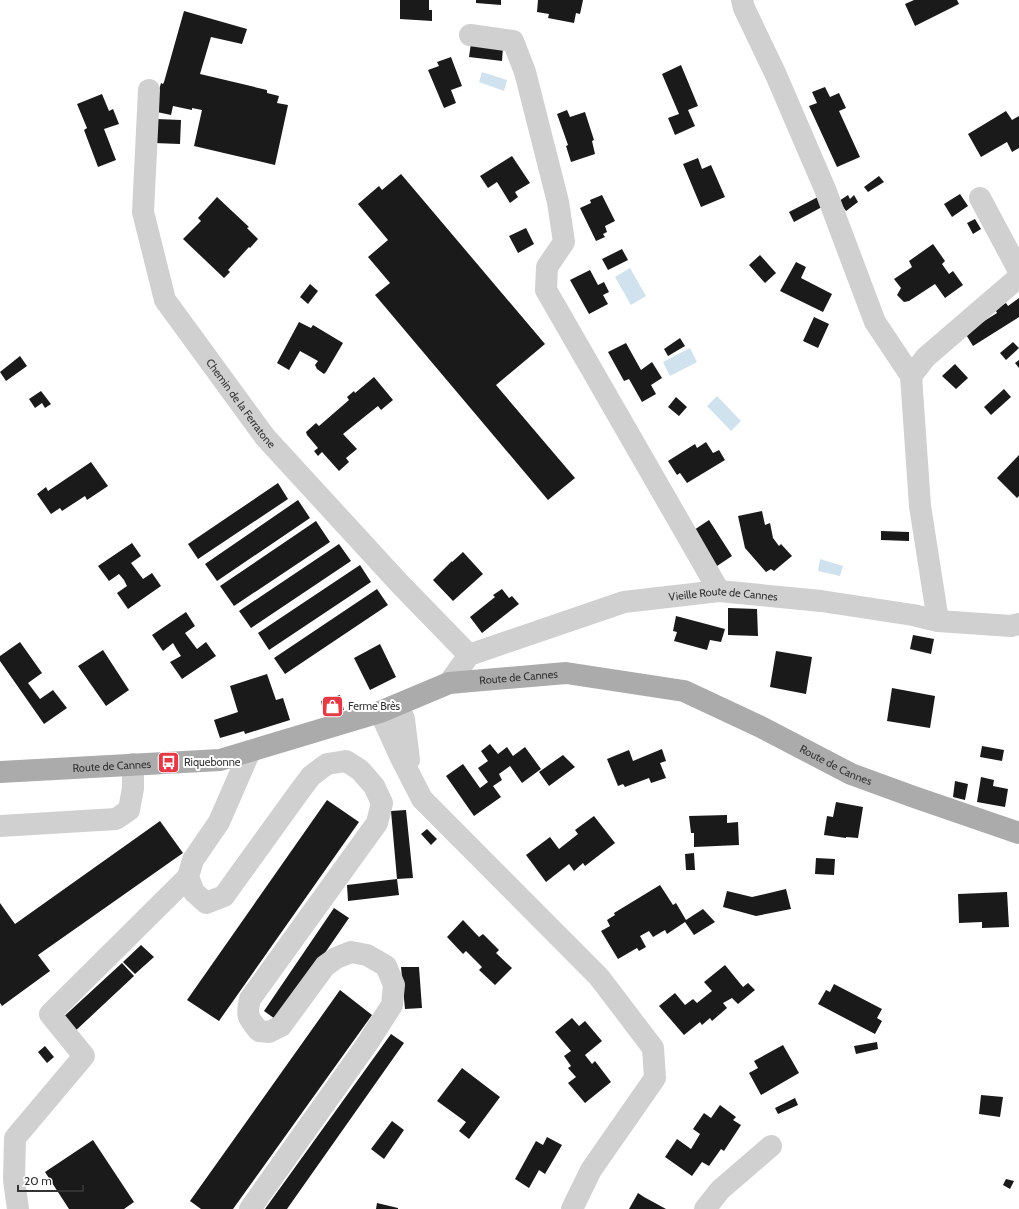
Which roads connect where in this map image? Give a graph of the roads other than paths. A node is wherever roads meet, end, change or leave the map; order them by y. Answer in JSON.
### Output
{"nodes":[{"id":1,"x":742,"y":0,"type":"edge"},
{"id":2,"x":470,"y":35,"type":"dead end"},
{"id":3,"x":149,"y":90,"type":"dead end"},
{"id":4,"x":980,"y":198,"type":"dead end"},
{"id":5,"x":1019,"y":271,"type":"edge"},
{"id":6,"x":1019,"y":277,"type":"edge"},
{"id":7,"x":911,"y":376,"type":"junction"},
{"id":8,"x":719,"y":591,"type":"junction"},
{"id":9,"x":938,"y":621,"type":"junction"},
{"id":10,"x":1019,"y":624,"type":"edge"},
{"id":11,"x":469,"y":655,"type":"junction"},
{"id":12,"x":449,"y":683,"type":"junction"},
{"id":13,"x":389,"y":708,"type":"junction"},
{"id":14,"x":250,"y":751,"type":"junction"},
{"id":15,"x":133,"y":764,"type":"junction"},
{"id":16,"x":0,"y":772,"type":"edge"},
{"id":17,"x":0,"y":826,"type":"edge"},
{"id":18,"x":1019,"y":833,"type":"edge"},
{"id":19,"x":188,"y":877,"type":"junction"},
{"id":20,"x":771,"y":1146,"type":"dead end"},
{"id":21,"x":18,"y":1209,"type":"edge"},
{"id":22,"x":250,"y":1209,"type":"edge"},
{"id":23,"x":572,"y":1209,"type":"edge"},
{"id":24,"x":705,"y":1209,"type":"edge"}],
"edges":[{"from":1,"to":7,"type":"street"},
{"from":2,"to":8,"type":"street"},
{"from":3,"to":11,"type":"street","name":"Chemin de la Ferratone"},
{"from":4,"to":5,"type":"street"},
{"from":6,"to":7,"type":"street"},
{"from":7,"to":9,"type":"street"},
{"from":8,"to":9,"type":"street","name":"Vieille Route de Cannes"},
{"from":8,"to":11,"type":"street","name":"Vieille Route de Cannes"},
{"from":9,"to":10,"type":"street","name":"Vieille Route de Cannes"},
{"from":11,"to":12,"type":"street"},
{"from":12,"to":13,"type":"main road","name":"Route de Cannes"},
{"from":12,"to":18,"type":"main road","name":"Route de Cannes"},
{"from":13,"to":14,"type":"main road","name":"Route de Cannes"},
{"from":13,"to":23,"type":"street"},
{"from":14,"to":15,"type":"main road","name":"Route de Cannes"},
{"from":14,"to":19,"type":"street"},
{"from":15,"to":16,"type":"main road","name":"Route de Cannes"},
{"from":15,"to":17,"type":"street"},
{"from":19,"to":21,"type":"street"},
{"from":19,"to":22,"type":"street"},
{"from":20,"to":24,"type":"street"}]}
